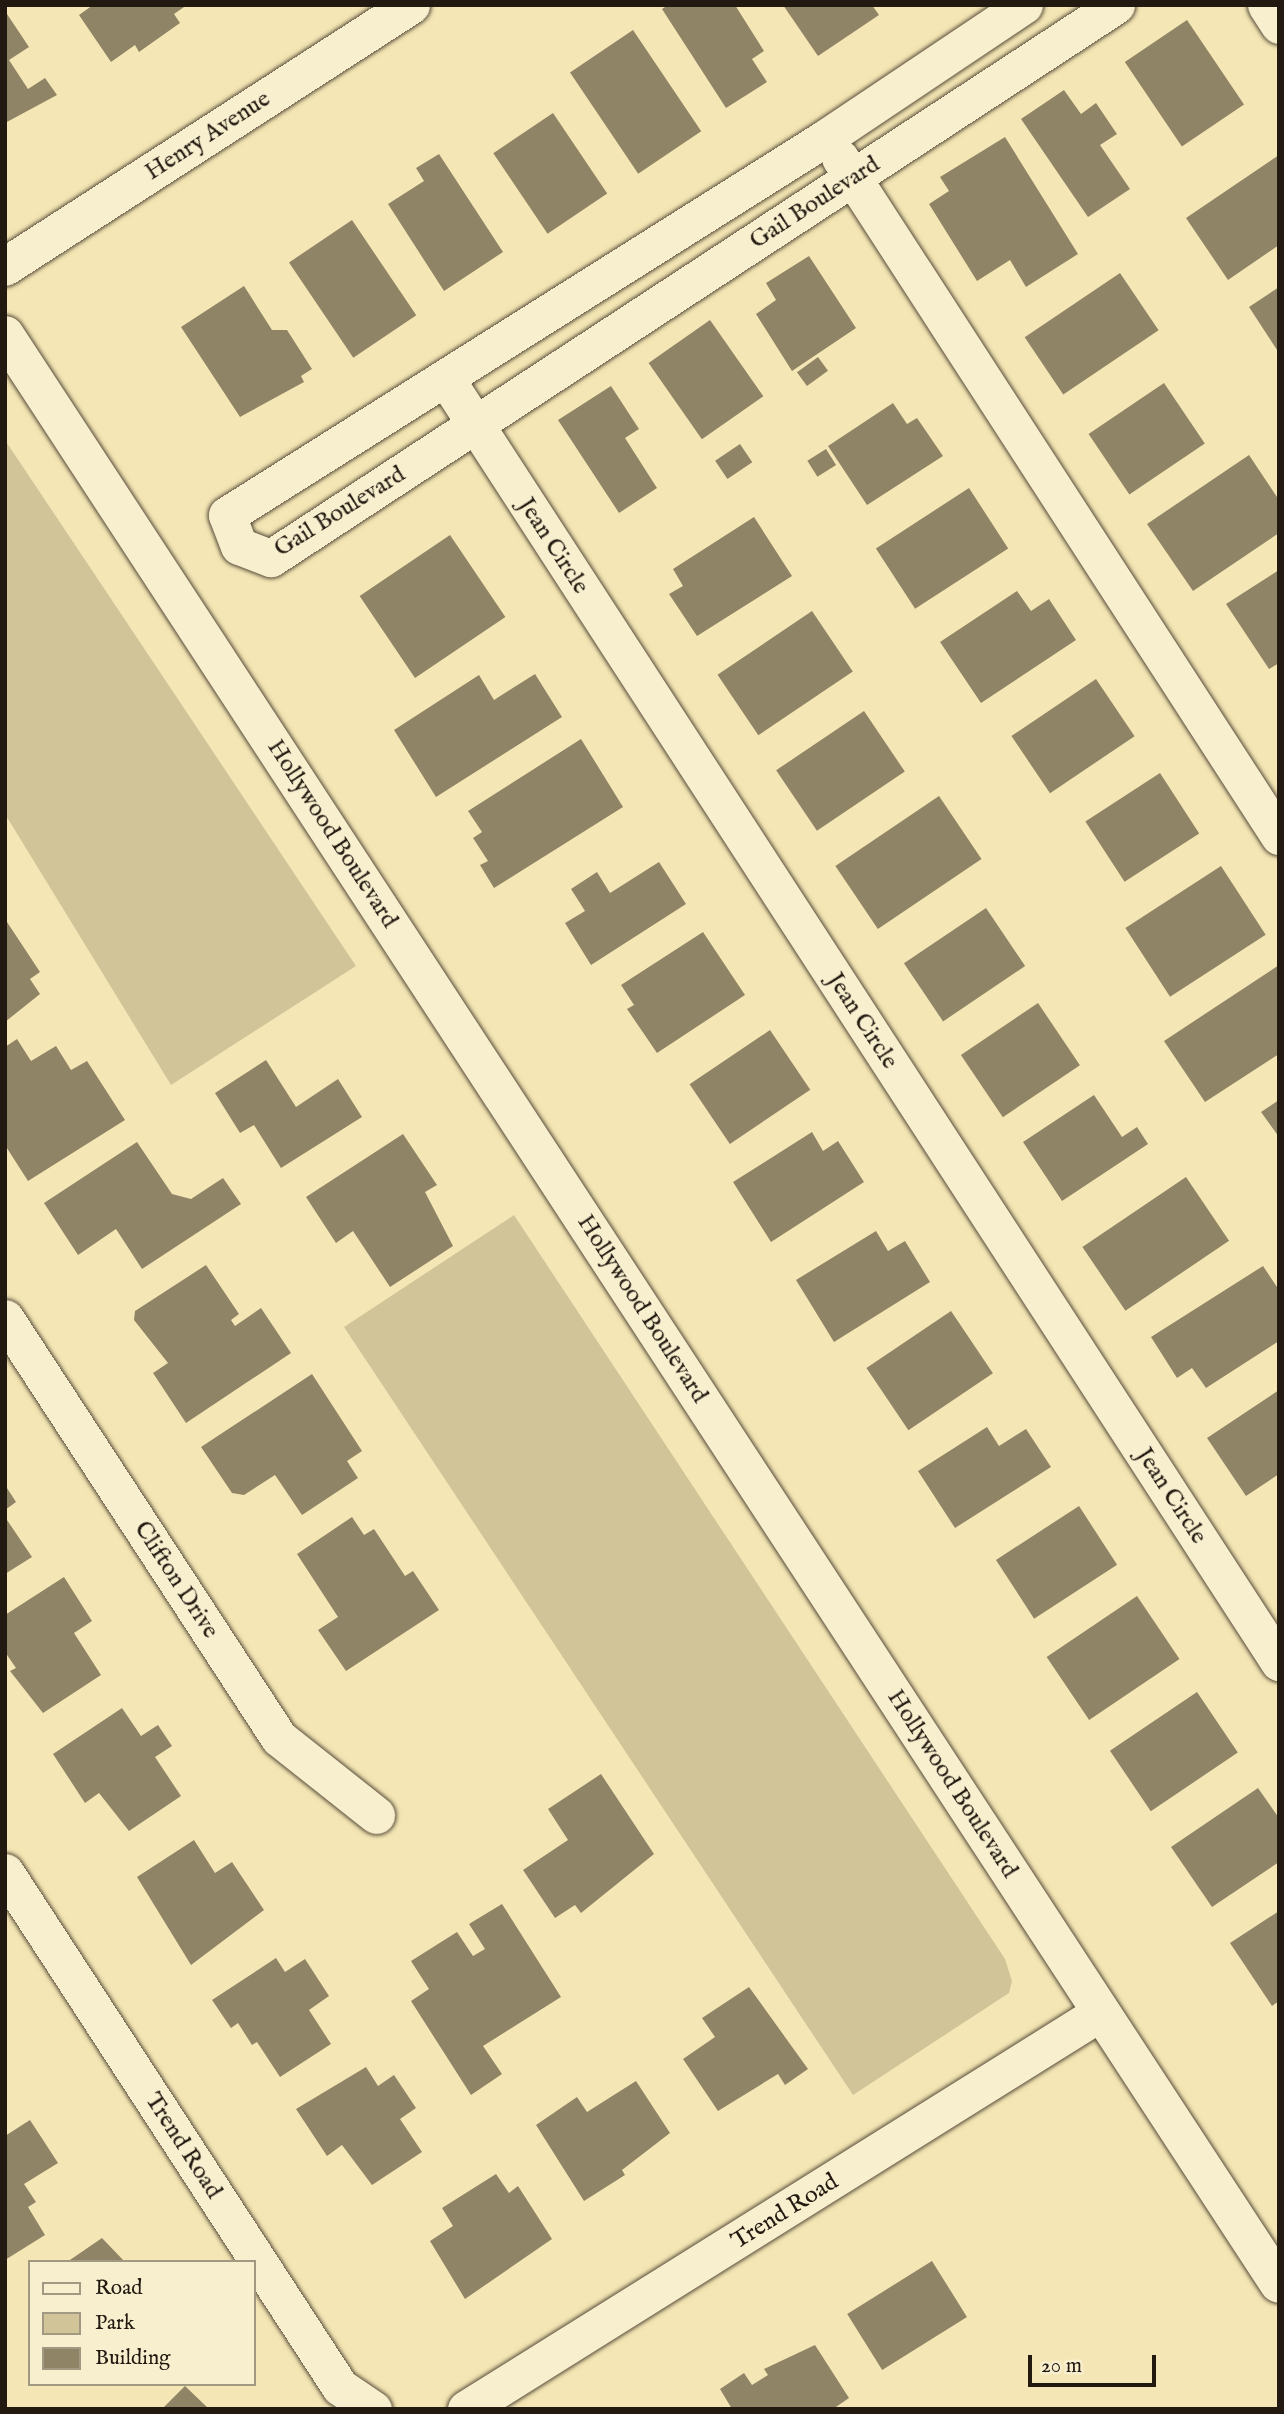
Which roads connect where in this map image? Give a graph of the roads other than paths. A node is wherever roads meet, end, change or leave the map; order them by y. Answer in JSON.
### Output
{"nodes":[{"id":1,"x":411,"y":5,"type":"edge"},
{"id":2,"x":1024,"y":5,"type":"edge"},
{"id":3,"x":1116,"y":5,"type":"edge"},
{"id":4,"x":1266,"y":5,"type":"edge"},
{"id":5,"x":1279,"y":25,"type":"edge"},
{"id":6,"x":827,"y":137,"type":"junction"},
{"id":7,"x":853,"y":178,"type":"junction"},
{"id":8,"x":5,"y":267,"type":"edge"},
{"id":9,"x":5,"y":335,"type":"edge"},
{"id":10,"x":446,"y":379,"type":"junction"},
{"id":11,"x":475,"y":426,"type":"junction"},
{"id":12,"x":1279,"y":836,"type":"edge"},
{"id":13,"x":5,"y":1318,"type":"edge"},
{"id":14,"x":1279,"y":1662,"type":"edge"},
{"id":15,"x":376,"y":1815,"type":"dead end"},
{"id":16,"x":5,"y":1872,"type":"edge"},
{"id":17,"x":1101,"y":2012,"type":"junction"},
{"id":18,"x":1279,"y":2284,"type":"edge"},
{"id":19,"x":373,"y":2409,"type":"edge"},
{"id":20,"x":466,"y":2409,"type":"edge"}],
"edges":[{"from":1,"to":8,"type":"street","name":"Henry Avenue"},
{"from":2,"to":6,"type":"street","name":"Gail Boulevard"},
{"from":3,"to":7,"type":"street","name":"Gail Boulevard"},
{"from":4,"to":5,"type":"street"},
{"from":6,"to":7,"type":"street"},
{"from":6,"to":10,"type":"street","name":"Gail Boulevard"},
{"from":7,"to":11,"type":"street","name":"Gail Boulevard"},
{"from":7,"to":12,"type":"street"},
{"from":9,"to":17,"type":"street","name":"Hollywood Boulevard"},
{"from":10,"to":11,"type":"street","name":"Jean Circle"},
{"from":10,"to":11,"type":"street","name":"Gail Boulevard"},
{"from":11,"to":14,"type":"street","name":"Jean Circle"},
{"from":13,"to":15,"type":"street","name":"Clifton Drive"},
{"from":16,"to":19,"type":"street","name":"Trend Road"},
{"from":17,"to":18,"type":"street","name":"Hollywood Boulevard"},
{"from":17,"to":20,"type":"street","name":"Trend Road"}]}
